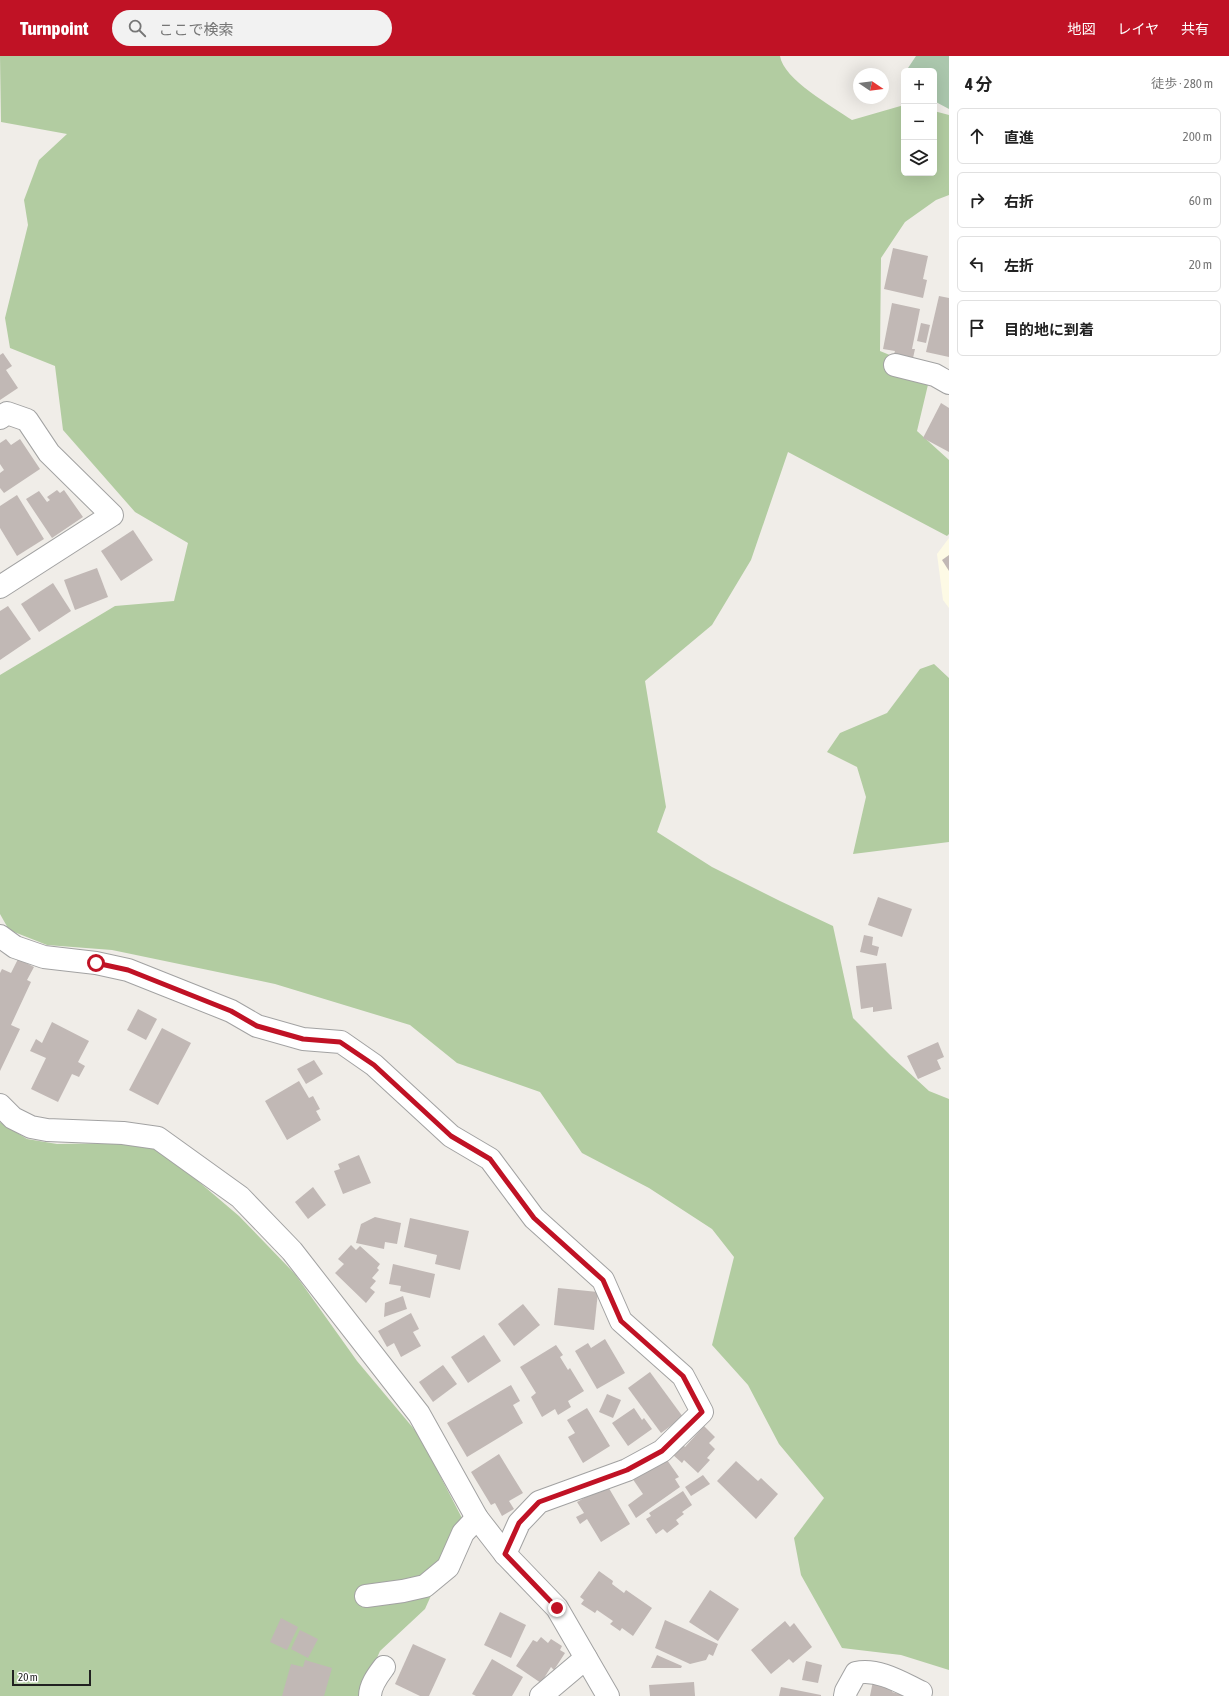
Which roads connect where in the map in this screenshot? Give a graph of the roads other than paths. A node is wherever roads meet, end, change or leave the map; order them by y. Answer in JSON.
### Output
{"nodes":[{"id":1,"x":895,"y":365,"type":"dead end"},
{"id":2,"x":949,"y":383,"type":"edge"},
{"id":3,"x":0,"y":418,"type":"edge"},
{"id":4,"x":0,"y":587,"type":"edge"},
{"id":5,"x":0,"y":936,"type":"edge"},
{"id":6,"x":0,"y":1106,"type":"edge"},
{"id":7,"x":477,"y":1518,"type":"junction"},
{"id":8,"x":505,"y":1554,"type":"junction"},
{"id":9,"x":366,"y":1596,"type":"dead end"},
{"id":10,"x":586,"y":1658,"type":"junction"},
{"id":11,"x":384,"y":1667,"type":"dead end"},
{"id":12,"x":921,"y":1692,"type":"dead end"},
{"id":13,"x":370,"y":1696,"type":"edge"},
{"id":14,"x":541,"y":1696,"type":"edge"},
{"id":15,"x":608,"y":1696,"type":"edge"},
{"id":16,"x":845,"y":1696,"type":"edge"}],
"edges":[{"from":1,"to":2,"type":"street"},
{"from":3,"to":4,"type":"street"},
{"from":5,"to":8,"type":"street"},
{"from":6,"to":7,"type":"street"},
{"from":7,"to":8,"type":"street"},
{"from":7,"to":9,"type":"street"},
{"from":8,"to":10,"type":"street"},
{"from":10,"to":14,"type":"street"},
{"from":10,"to":15,"type":"street"},
{"from":11,"to":13,"type":"street"},
{"from":12,"to":16,"type":"street"}]}
